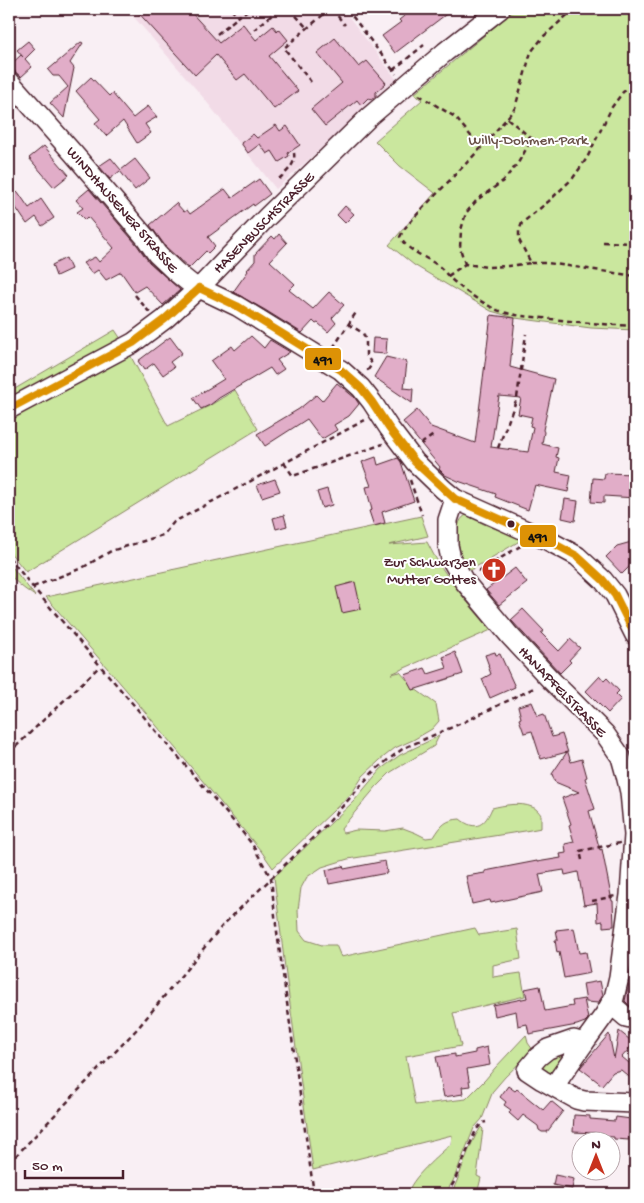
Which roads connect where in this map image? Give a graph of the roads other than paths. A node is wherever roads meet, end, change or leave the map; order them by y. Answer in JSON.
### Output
{"nodes":[{"id":1,"x":500,"y":9,"type":"edge"},
{"id":2,"x":9,"y":80,"type":"edge"},
{"id":3,"x":199,"y":288,"type":"junction"},
{"id":4,"x":9,"y":409,"type":"edge"},
{"id":5,"x":455,"y":499,"type":"junction"},
{"id":6,"x":635,"y":635,"type":"edge"},
{"id":7,"x":611,"y":1004,"type":"junction"},
{"id":8,"x":635,"y":1019,"type":"edge"},
{"id":9,"x":584,"y":1043,"type":"junction"},
{"id":10,"x":554,"y":1086,"type":"junction"},
{"id":11,"x":635,"y":1102,"type":"edge"}],
"edges":[{"from":1,"to":3,"type":"street","name":"HASENBUSCHSTRASSE"},
{"from":2,"to":3,"type":"street","name":"WINDHAUSENER STRASSE"},
{"from":3,"to":4,"type":"street","name":"HASENBUSCHSTRASSE"},
{"from":3,"to":5,"type":"street","name":"WINDHAUSENER STRASSE"},
{"from":5,"to":6,"type":"street","name":"WINDHAUSENER STRASSE"},
{"from":5,"to":7,"type":"street","name":"HANAPFELSTRASSE"},
{"from":7,"to":8,"type":"street"},
{"from":7,"to":9,"type":"street","name":"HANAPFELSTRASSE"},
{"from":9,"to":10,"type":"street","name":"HANAPFELSTRASSE"},
{"from":9,"to":10,"type":"street"},
{"from":10,"to":11,"type":"street"}]}
